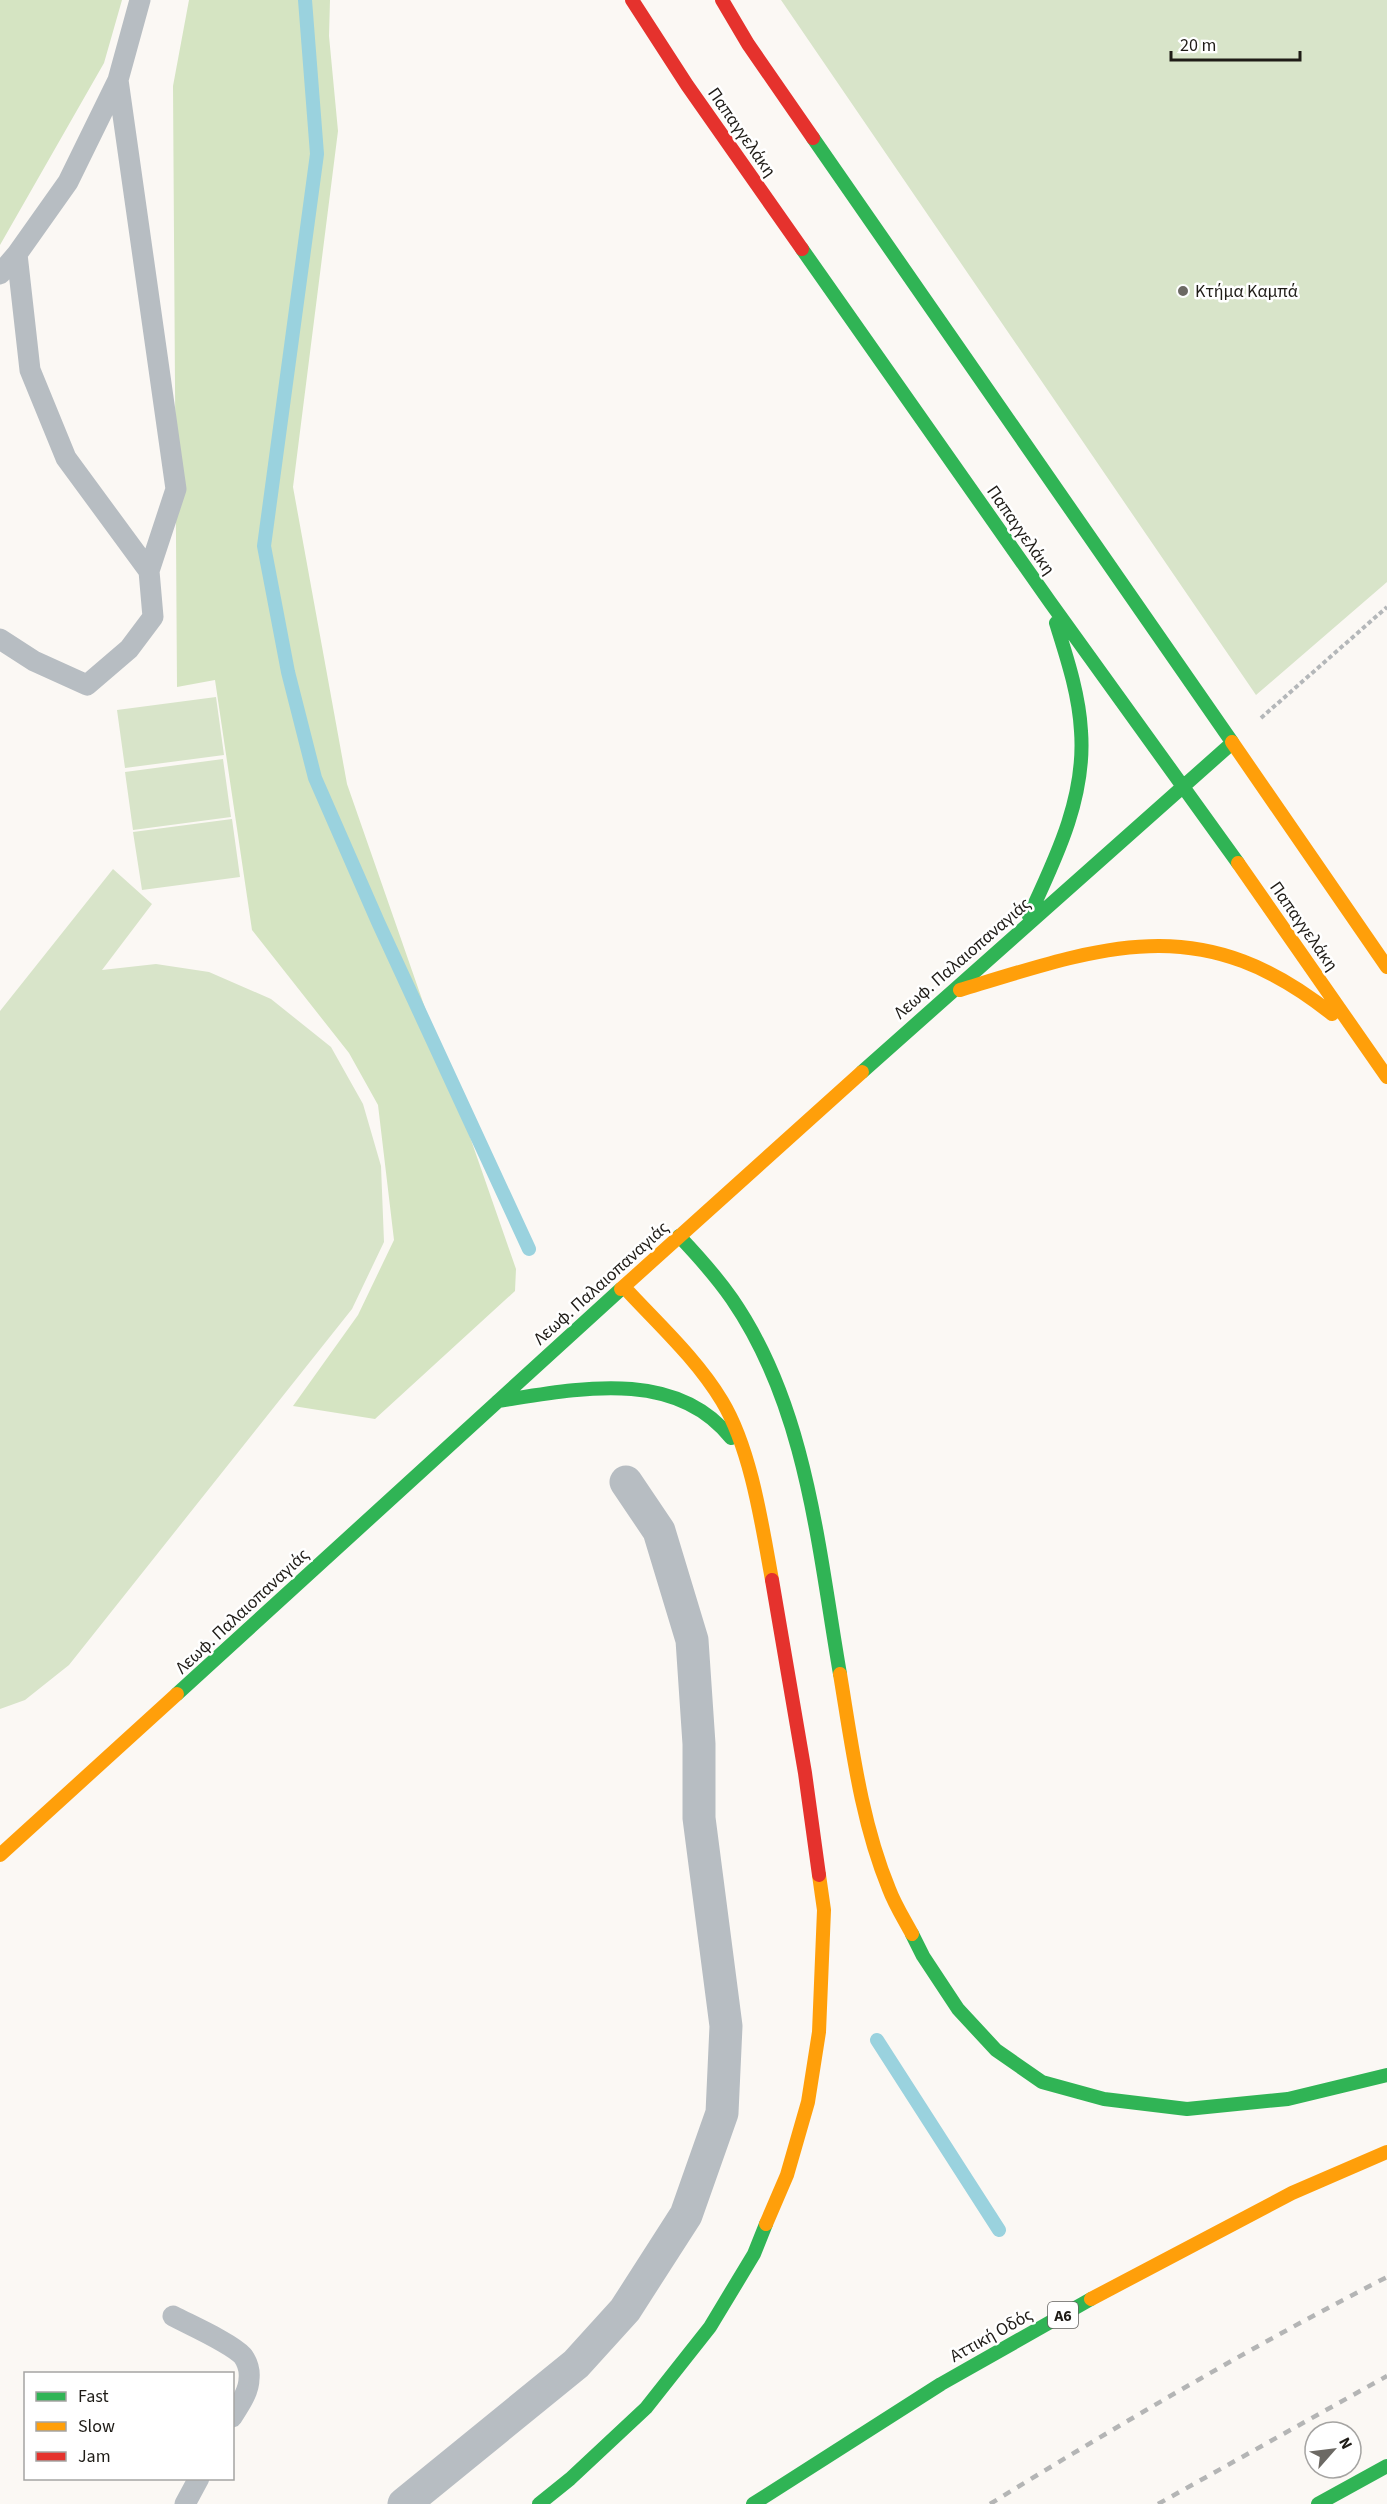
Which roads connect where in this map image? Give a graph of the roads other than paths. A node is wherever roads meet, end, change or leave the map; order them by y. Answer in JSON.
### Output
{"nodes":[{"id":1,"x":140,"y":0,"type":"edge"},
{"id":2,"x":632,"y":0,"type":"edge"},
{"id":3,"x":722,"y":0,"type":"edge"},
{"id":4,"x":118,"y":80,"type":"junction"},
{"id":5,"x":17,"y":254,"type":"junction"},
{"id":6,"x":0,"y":274,"type":"edge"},
{"id":7,"x":149,"y":571,"type":"junction"},
{"id":8,"x":1050,"y":602,"type":"junction"},
{"id":9,"x":0,"y":639,"type":"edge"},
{"id":10,"x":1232,"y":744,"type":"junction"},
{"id":11,"x":1185,"y":786,"type":"junction"},
{"id":12,"x":1024,"y":927,"type":"junction"},
{"id":13,"x":1387,"y":967,"type":"edge"},
{"id":14,"x":949,"y":993,"type":"junction"},
{"id":15,"x":1360,"y":1039,"type":"junction"},
{"id":16,"x":1387,"y":1077,"type":"edge"},
{"id":17,"x":679,"y":1236,"type":"junction"},
{"id":18,"x":624,"y":1287,"type":"junction"},
{"id":19,"x":498,"y":1401,"type":"junction"},
{"id":20,"x":745,"y":1455,"type":"junction"},
{"id":21,"x":627,"y":1482,"type":"dead end"},
{"id":22,"x":0,"y":1855,"type":"edge"},
{"id":23,"x":1387,"y":2075,"type":"edge"},
{"id":24,"x":1387,"y":2152,"type":"edge"},
{"id":25,"x":173,"y":2316,"type":"dead end"},
{"id":26,"x":234,"y":2413,"type":"edge"},
{"id":27,"x":1387,"y":2466,"type":"edge"},
{"id":28,"x":198,"y":2480,"type":"edge"},
{"id":29,"x":185,"y":2504,"type":"edge"},
{"id":30,"x":404,"y":2504,"type":"edge"},
{"id":31,"x":539,"y":2504,"type":"edge"},
{"id":32,"x":753,"y":2504,"type":"edge"},
{"id":33,"x":1318,"y":2504,"type":"edge"}],
"edges":[{"from":1,"to":4,"type":"lane"},
{"from":2,"to":8,"type":"main road","name":"Παπαγγελάκη"},
{"from":3,"to":10,"type":"main road"},
{"from":4,"to":5,"type":"lane"},
{"from":4,"to":7,"type":"lane"},
{"from":5,"to":6,"type":"lane"},
{"from":5,"to":7,"type":"lane"},
{"from":7,"to":9,"type":"lane"},
{"from":8,"to":11,"type":"main road","name":"Παπαγγελάκη"},
{"from":8,"to":12,"type":"main road"},
{"from":10,"to":11,"type":"main road","name":"Λεωφ. Παλαιοπαναγιάς"},
{"from":10,"to":13,"type":"main road"},
{"from":11,"to":12,"type":"main road","name":"Λεωφ. Παλαιοπαναγιάς"},
{"from":11,"to":15,"type":"main road","name":"Παπαγγελάκη"},
{"from":12,"to":14,"type":"main road","name":"Λεωφ. Παλαιοπαναγιάς"},
{"from":14,"to":15,"type":"main road"},
{"from":14,"to":17,"type":"main road","name":"Λεωφ. Παλαιοπαναγιάς"},
{"from":15,"to":16,"type":"main road","name":"Παπαγγελάκη"},
{"from":17,"to":18,"type":"main road","name":"Λεωφ. Παλαιοπαναγιάς"},
{"from":17,"to":23,"type":"main road"},
{"from":18,"to":19,"type":"main road","name":"Λεωφ. Παλαιοπαναγιάς"},
{"from":18,"to":20,"type":"main road"},
{"from":19,"to":20,"type":"main road"},
{"from":19,"to":22,"type":"main road","name":"Λεωφ. Παλαιοπαναγιάς"},
{"from":20,"to":31,"type":"main road"},
{"from":21,"to":30,"type":"street"},
{"from":24,"to":32,"type":"main road","name":"Αττική Οδός","number":"Α6"},
{"from":25,"to":26,"type":"lane"},
{"from":27,"to":33,"type":"main road"},
{"from":28,"to":29,"type":"lane"}]}
